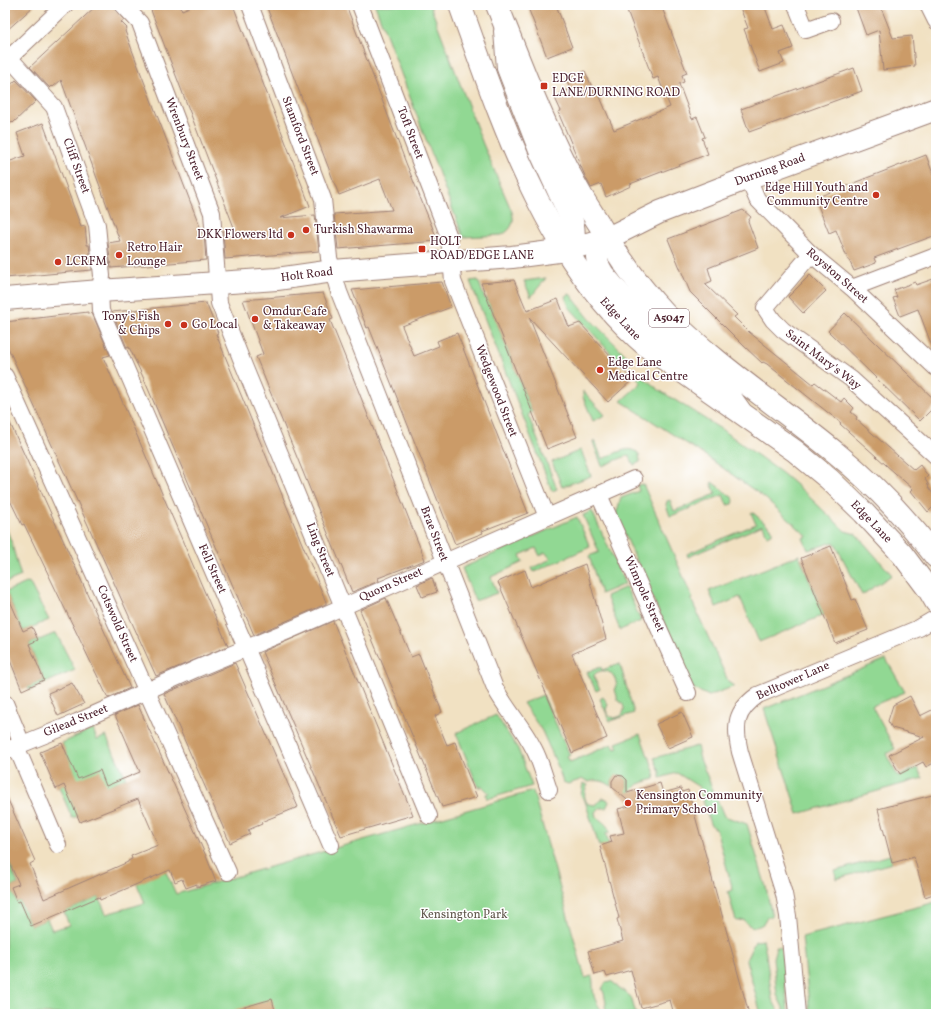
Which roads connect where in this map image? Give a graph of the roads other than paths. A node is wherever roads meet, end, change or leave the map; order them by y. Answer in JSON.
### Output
{"nodes":[{"id":1,"x":65,"y":5,"type":"edge"},
{"id":2,"x":123,"y":5,"type":"edge"},
{"id":3,"x":250,"y":5,"type":"edge"},
{"id":4,"x":360,"y":5,"type":"edge"},
{"id":5,"x":460,"y":5,"type":"edge"},
{"id":6,"x":796,"y":5,"type":"edge"},
{"id":7,"x":928,"y":5,"type":"edge"},
{"id":8,"x":501,"y":15,"type":"edge"},
{"id":9,"x":831,"y":21,"type":"dead end"},
{"id":10,"x":936,"y":21,"type":"edge"},
{"id":11,"x":7,"y":58,"type":"edge"},
{"id":12,"x":936,"y":109,"type":"edge"},
{"id":13,"x":748,"y":178,"type":"junction"},
{"id":14,"x":608,"y":238,"type":"junction"},
{"id":15,"x":566,"y":250,"type":"junction"},
{"id":16,"x":811,"y":254,"type":"junction"},
{"id":17,"x":936,"y":256,"type":"edge"},
{"id":18,"x":451,"y":263,"type":"junction"},
{"id":19,"x":333,"y":271,"type":"junction"},
{"id":20,"x":218,"y":282,"type":"junction"},
{"id":21,"x":852,"y":288,"type":"junction"},
{"id":22,"x":100,"y":291,"type":"junction"},
{"id":23,"x":5,"y":299,"type":"edge"},
{"id":24,"x":936,"y":368,"type":"edge"},
{"id":25,"x":5,"y":376,"type":"edge"},
{"id":26,"x":742,"y":414,"type":"junction"},
{"id":27,"x":936,"y":456,"type":"edge"},
{"id":28,"x":634,"y":479,"type":"dead end"},
{"id":29,"x":599,"y":495,"type":"junction"},
{"id":30,"x":547,"y":517,"type":"junction"},
{"id":31,"x":936,"y":557,"type":"edge"},
{"id":32,"x":444,"y":561,"type":"junction"},
{"id":33,"x":936,"y":602,"type":"edge"},
{"id":34,"x":343,"y":606,"type":"junction"},
{"id":35,"x":936,"y":618,"type":"edge"},
{"id":36,"x":246,"y":648,"type":"junction"},
{"id":37,"x":147,"y":691,"type":"junction"},
{"id":38,"x":688,"y":693,"type":"dead end"},
{"id":39,"x":5,"y":703,"type":"edge"},
{"id":40,"x":14,"y":747,"type":"edge"},
{"id":41,"x":549,"y":790,"type":"dead end"},
{"id":42,"x":429,"y":816,"type":"dead end"},
{"id":43,"x":58,"y":845,"type":"dead end"},
{"id":44,"x":331,"y":845,"type":"dead end"},
{"id":45,"x":228,"y":872,"type":"dead end"},
{"id":46,"x":797,"y":1014,"type":"edge"}],
"edges":[{"from":1,"to":11,"type":"street"},
{"from":2,"to":20,"type":"street","name":"Wrenbury Street"},
{"from":3,"to":19,"type":"street","name":"Stamford Street"},
{"from":4,"to":18,"type":"street","name":"Toft Street"},
{"from":5,"to":15,"type":"main road","name":"Edge Lane","number":"A5047"},
{"from":6,"to":9,"type":"street"},
{"from":7,"to":10,"type":"street"},
{"from":8,"to":14,"type":"main road","number":"A5047"},
{"from":8,"to":15,"type":"main road"},
{"from":11,"to":22,"type":"street","name":"Cliff Street"},
{"from":12,"to":13,"type":"main road","name":"Durning Road"},
{"from":13,"to":14,"type":"main road","name":"Durning Road"},
{"from":13,"to":16,"type":"street","name":"Royston Street"},
{"from":14,"to":15,"type":"main road","name":"Holt Road"},
{"from":14,"to":26,"type":"main road"},
{"from":14,"to":31,"type":"main road","number":"A5047"},
{"from":15,"to":18,"type":"main road","name":"Holt Road"},
{"from":15,"to":26,"type":"main road","name":"Edge Lane","number":"A5047"},
{"from":16,"to":21,"type":"street","name":"Royston Street"},
{"from":16,"to":27,"type":"street","name":"Saint Mary's Way"},
{"from":17,"to":21,"type":"street"},
{"from":18,"to":19,"type":"main road","name":"Holt Road"},
{"from":18,"to":30,"type":"street","name":"Wedgewood Street"},
{"from":19,"to":20,"type":"main road","name":"Holt Road"},
{"from":19,"to":32,"type":"street","name":"Brae Street"},
{"from":20,"to":22,"type":"main road","name":"Holt Road"},
{"from":20,"to":34,"type":"street","name":"Ling Street"},
{"from":21,"to":24,"type":"street","name":"Royston Street"},
{"from":22,"to":23,"type":"main road","name":"Holt Road"},
{"from":22,"to":36,"type":"street","name":"Fell Street"},
{"from":25,"to":37,"type":"street","name":"Cotswold Street"},
{"from":26,"to":33,"type":"main road","name":"Edge Lane","number":"A5047"},
{"from":28,"to":29,"type":"street","name":"Quorn Street"},
{"from":29,"to":30,"type":"street","name":"Quorn Street"},
{"from":29,"to":38,"type":"street","name":"Wimpole Street"},
{"from":30,"to":32,"type":"street","name":"Quorn Street"},
{"from":32,"to":34,"type":"street","name":"Quorn Street"},
{"from":32,"to":41,"type":"street","name":"Brae Street"},
{"from":34,"to":36,"type":"street","name":"Quorn Street"},
{"from":34,"to":42,"type":"street","name":"Ling Street"},
{"from":35,"to":46,"type":"street","name":"Belltower Lane"},
{"from":36,"to":37,"type":"street","name":"Quorn Street"},
{"from":36,"to":44,"type":"street","name":"Fell Street"},
{"from":37,"to":40,"type":"street","name":"Gilead Street"},
{"from":37,"to":45,"type":"street","name":"Cotswold Street"},
{"from":39,"to":40,"type":"street"},
{"from":40,"to":43,"type":"street"}]}
